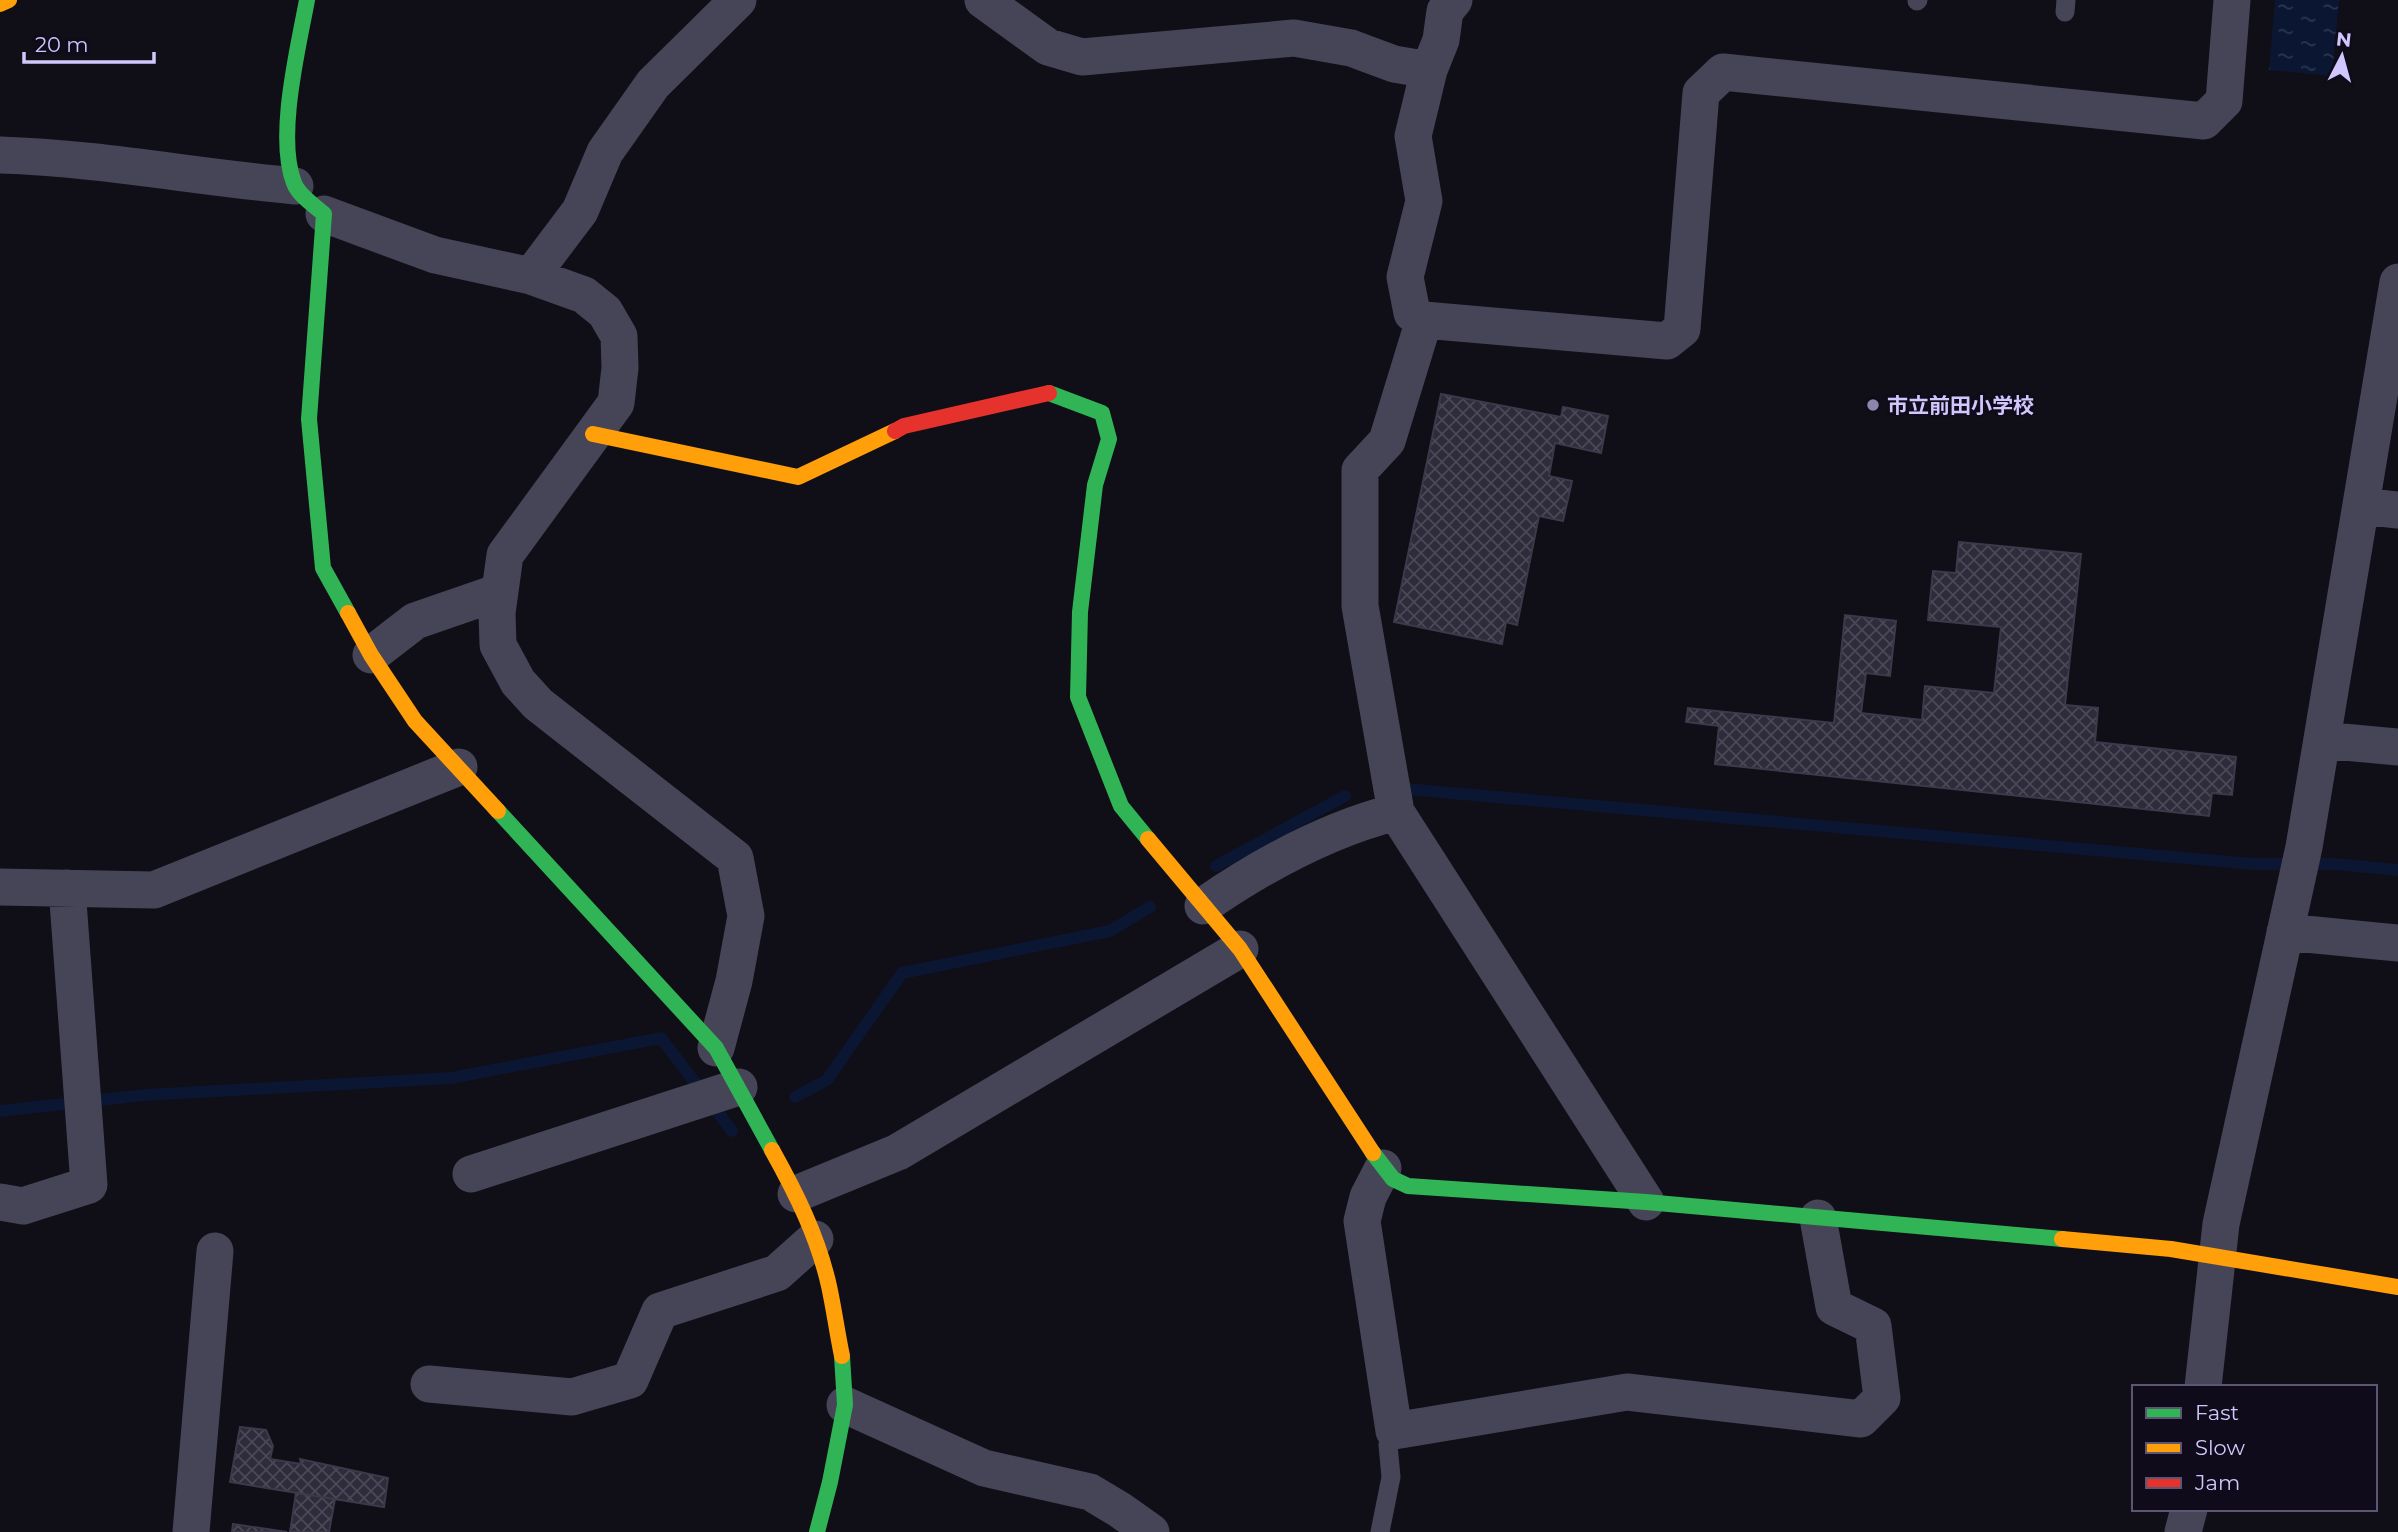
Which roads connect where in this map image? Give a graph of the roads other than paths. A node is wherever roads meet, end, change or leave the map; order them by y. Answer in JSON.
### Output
{"nodes":[{"id":1,"x":9,"y":0,"type":"edge"},
{"id":2,"x":307,"y":0,"type":"edge"},
{"id":3,"x":738,"y":0,"type":"edge"},
{"id":4,"x":983,"y":0,"type":"edge"},
{"id":5,"x":1454,"y":0,"type":"edge"},
{"id":6,"x":2232,"y":0,"type":"edge"},
{"id":7,"x":0,"y":4,"type":"edge"},
{"id":8,"x":1429,"y":70,"type":"junction"},
{"id":9,"x":0,"y":155,"type":"edge"},
{"id":10,"x":295,"y":186,"type":"junction"},
{"id":11,"x":324,"y":214,"type":"junction"},
{"id":12,"x":531,"y":276,"type":"junction"},
{"id":13,"x":2398,"y":285,"type":"edge"},
{"id":14,"x":1424,"y":320,"type":"junction"},
{"id":15,"x":593,"y":433,"type":"junction"},
{"id":16,"x":2361,"y":506,"type":"junction"},
{"id":17,"x":2398,"y":510,"type":"edge"},
{"id":18,"x":499,"y":592,"type":"junction"},
{"id":19,"x":371,"y":655,"type":"junction"},
{"id":20,"x":2322,"y":740,"type":"junction"},
{"id":21,"x":2398,"y":747,"type":"edge"},
{"id":22,"x":459,"y":767,"type":"junction"},
{"id":23,"x":1396,"y":812,"type":"junction"},
{"id":24,"x":0,"y":887,"type":"edge"},
{"id":25,"x":68,"y":888,"type":"junction"},
{"id":26,"x":1203,"y":906,"type":"junction"},
{"id":27,"x":2285,"y":932,"type":"junction"},
{"id":28,"x":2398,"y":943,"type":"edge"},
{"id":29,"x":1240,"y":949,"type":"junction"},
{"id":30,"x":716,"y":1048,"type":"junction"},
{"id":31,"x":733,"y":1089,"type":"junction"},
{"id":32,"x":1382,"y":1168,"type":"junction"},
{"id":33,"x":471,"y":1174,"type":"dead end"},
{"id":34,"x":796,"y":1195,"type":"junction"},
{"id":35,"x":0,"y":1202,"type":"edge"},
{"id":36,"x":1646,"y":1202,"type":"junction"},
{"id":37,"x":1818,"y":1218,"type":"junction"},
{"id":38,"x":815,"y":1239,"type":"junction"},
{"id":39,"x":215,"y":1251,"type":"dead end"},
{"id":40,"x":2216,"y":1257,"type":"junction"},
{"id":41,"x":2398,"y":1287,"type":"edge"},
{"id":42,"x":429,"y":1384,"type":"dead end"},
{"id":43,"x":2203,"y":1385,"type":"edge"},
{"id":44,"x":845,"y":1405,"type":"junction"},
{"id":45,"x":1394,"y":1431,"type":"junction"},
{"id":46,"x":2188,"y":1511,"type":"edge"},
{"id":47,"x":191,"y":1532,"type":"edge"},
{"id":48,"x":817,"y":1532,"type":"edge"},
{"id":49,"x":1151,"y":1532,"type":"edge"},
{"id":50,"x":1380,"y":1532,"type":"edge"},
{"id":51,"x":2183,"y":1532,"type":"edge"}],
"edges":[{"from":1,"to":7,"type":"street"},
{"from":2,"to":10,"type":"street"},
{"from":3,"to":12,"type":"street"},
{"from":4,"to":8,"type":"street"},
{"from":5,"to":8,"type":"street"},
{"from":6,"to":14,"type":"street"},
{"from":8,"to":14,"type":"street"},
{"from":9,"to":10,"type":"street"},
{"from":10,"to":11,"type":"street"},
{"from":11,"to":12,"type":"street"},
{"from":11,"to":19,"type":"street"},
{"from":12,"to":15,"type":"street"},
{"from":13,"to":16,"type":"street"},
{"from":14,"to":23,"type":"street"},
{"from":15,"to":18,"type":"street"},
{"from":15,"to":26,"type":"street"},
{"from":16,"to":17,"type":"street"},
{"from":16,"to":20,"type":"street"},
{"from":18,"to":19,"type":"street"},
{"from":18,"to":30,"type":"street"},
{"from":19,"to":22,"type":"street"},
{"from":20,"to":21,"type":"street"},
{"from":20,"to":27,"type":"street"},
{"from":22,"to":25,"type":"street"},
{"from":22,"to":30,"type":"street"},
{"from":23,"to":26,"type":"street"},
{"from":23,"to":36,"type":"street"},
{"from":24,"to":25,"type":"street"},
{"from":25,"to":35,"type":"street"},
{"from":26,"to":29,"type":"street"},
{"from":27,"to":28,"type":"street"},
{"from":27,"to":40,"type":"street"},
{"from":29,"to":32,"type":"street"},
{"from":29,"to":34,"type":"street"},
{"from":30,"to":31,"type":"street"},
{"from":31,"to":33,"type":"street"},
{"from":31,"to":34,"type":"street"},
{"from":32,"to":36,"type":"street"},
{"from":32,"to":45,"type":"street"},
{"from":34,"to":38,"type":"street"},
{"from":36,"to":37,"type":"street"},
{"from":37,"to":40,"type":"street"},
{"from":37,"to":45,"type":"street"},
{"from":38,"to":42,"type":"street"},
{"from":38,"to":44,"type":"street"},
{"from":39,"to":47,"type":"street"},
{"from":40,"to":41,"type":"street"},
{"from":40,"to":43,"type":"street"},
{"from":44,"to":48,"type":"street"},
{"from":44,"to":49,"type":"street"},
{"from":45,"to":50,"type":"lane"},
{"from":46,"to":51,"type":"street"}]}
